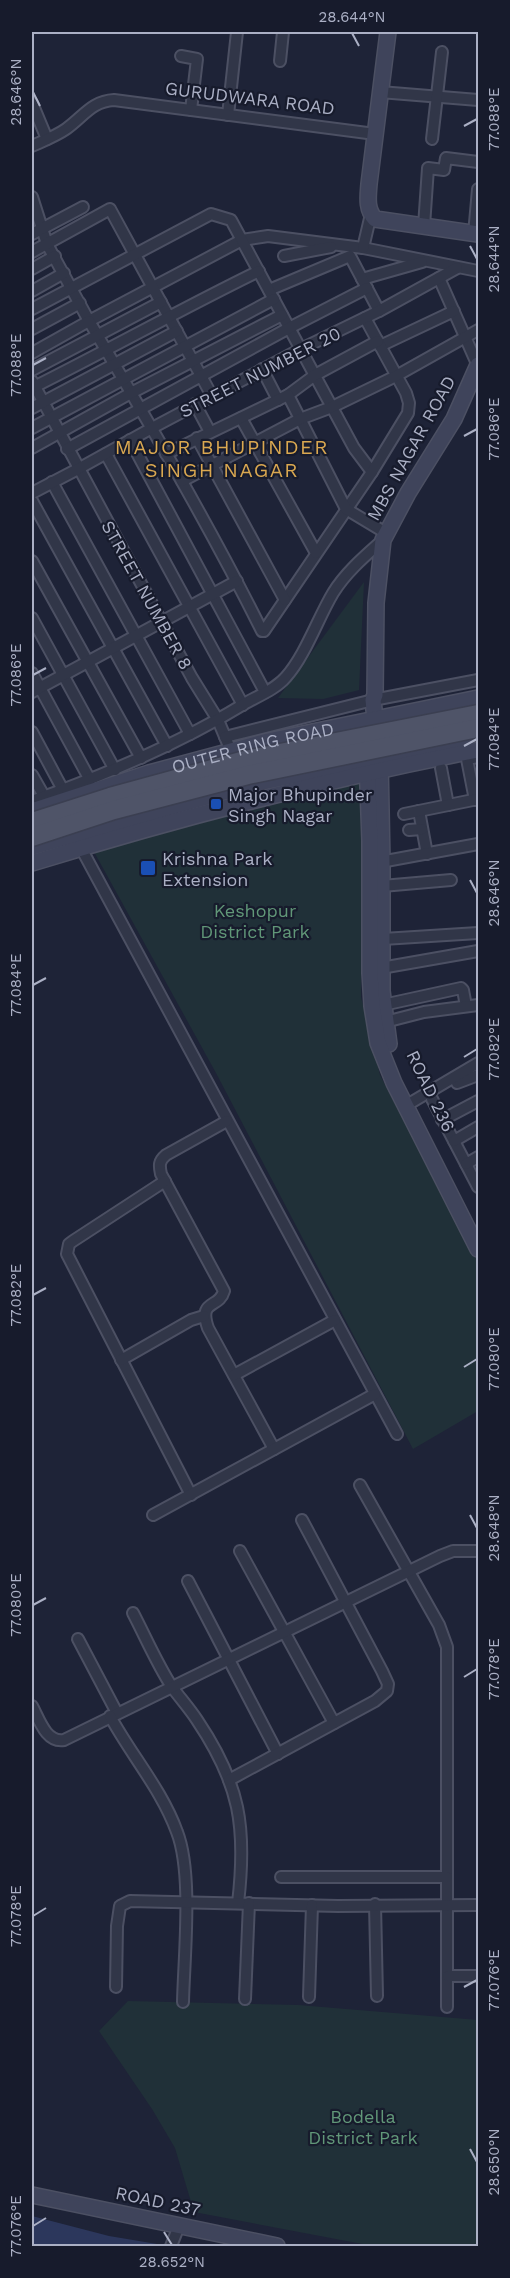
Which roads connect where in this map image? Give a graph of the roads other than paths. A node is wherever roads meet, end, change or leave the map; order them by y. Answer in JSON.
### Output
{"nodes":[{"id":1,"x":237,"y":32,"type":"edge"},
{"id":2,"x":284,"y":32,"type":"edge"},
{"id":3,"x":388,"y":32,"type":"edge"},
{"id":4,"x":442,"y":52,"type":"dead end"},
{"id":5,"x":181,"y":56,"type":"dead end"},
{"id":6,"x":280,"y":62,"type":"dead end"},
{"id":7,"x":380,"y":92,"type":"junction"},
{"id":8,"x":437,"y":97,"type":"junction"},
{"id":9,"x":478,"y":100,"type":"edge"},
{"id":10,"x":32,"y":103,"type":"edge"},
{"id":11,"x":191,"y":110,"type":"junction"},
{"id":12,"x":228,"y":115,"type":"junction"},
{"id":13,"x":375,"y":134,"type":"junction"},
{"id":14,"x":47,"y":139,"type":"junction"},
{"id":15,"x":432,"y":139,"type":"dead end"},
{"id":16,"x":32,"y":146,"type":"edge"},
{"id":17,"x":478,"y":162,"type":"edge"},
{"id":18,"x":478,"y":189,"type":"edge"},
{"id":19,"x":32,"y":197,"type":"edge"},
{"id":20,"x":83,"y":207,"type":"dead end"},
{"id":21,"x":33,"y":212,"type":"edge"},
{"id":22,"x":371,"y":214,"type":"junction"},
{"id":23,"x":424,"y":226,"type":"junction"},
{"id":24,"x":36,"y":231,"type":"edge"},
{"id":25,"x":476,"y":234,"type":"edge"},
{"id":26,"x":242,"y":240,"type":"junction"},
{"id":27,"x":47,"y":244,"type":"junction"},
{"id":28,"x":340,"y":245,"type":"junction"},
{"id":29,"x":363,"y":248,"type":"junction"},
{"id":30,"x":32,"y":252,"type":"edge"},
{"id":31,"x":135,"y":254,"type":"junction"},
{"id":32,"x":54,"y":256,"type":"junction"},
{"id":33,"x":284,"y":256,"type":"dead end"},
{"id":34,"x":425,"y":261,"type":"junction"},
{"id":35,"x":457,"y":268,"type":"junction"},
{"id":36,"x":32,"y":269,"type":"edge"},
{"id":37,"x":259,"y":271,"type":"junction"},
{"id":38,"x":478,"y":271,"type":"edge"},
{"id":39,"x":64,"y":273,"type":"junction"},
{"id":40,"x":439,"y":278,"type":"junction"},
{"id":41,"x":364,"y":284,"type":"junction"},
{"id":42,"x":153,"y":287,"type":"junction"},
{"id":43,"x":71,"y":288,"type":"junction"},
{"id":44,"x":32,"y":291,"type":"edge"},
{"id":45,"x":272,"y":295,"type":"junction"},
{"id":46,"x":161,"y":302,"type":"junction"},
{"id":47,"x":80,"y":303,"type":"junction"},
{"id":48,"x":32,"y":309,"type":"edge"},
{"id":49,"x":379,"y":311,"type":"junction"},
{"id":50,"x":454,"y":311,"type":"junction"},
{"id":51,"x":282,"y":315,"type":"junction"},
{"id":52,"x":168,"y":316,"type":"junction"},
{"id":53,"x":365,"y":318,"type":"junction"},
{"id":54,"x":89,"y":321,"type":"junction"},
{"id":55,"x":289,"y":328,"type":"junction"},
{"id":56,"x":32,"y":329,"type":"edge"},
{"id":57,"x":478,"y":330,"type":"edge"},
{"id":58,"x":177,"y":332,"type":"junction"},
{"id":59,"x":97,"y":335,"type":"junction"},
{"id":60,"x":466,"y":337,"type":"junction"},
{"id":61,"x":379,"y":344,"type":"junction"},
{"id":62,"x":185,"y":346,"type":"junction"},
{"id":63,"x":301,"y":349,"type":"junction"},
{"id":64,"x":106,"y":350,"type":"junction"},
{"id":65,"x":32,"y":353,"type":"edge"},
{"id":66,"x":193,"y":361,"type":"junction"},
{"id":67,"x":115,"y":365,"type":"junction"},
{"id":68,"x":478,"y":366,"type":"edge"},
{"id":69,"x":262,"y":369,"type":"junction"},
{"id":70,"x":32,"y":370,"type":"edge"},
{"id":71,"x":315,"y":375,"type":"junction"},
{"id":72,"x":201,"y":376,"type":"junction"},
{"id":73,"x":396,"y":376,"type":"junction"},
{"id":74,"x":123,"y":378,"type":"junction"},
{"id":75,"x":33,"y":384,"type":"edge"},
{"id":76,"x":131,"y":393,"type":"junction"},
{"id":77,"x":212,"y":396,"type":"junction"},
{"id":78,"x":283,"y":397,"type":"junction"},
{"id":79,"x":43,"y":402,"type":"junction"},
{"id":80,"x":195,"y":404,"type":"junction"},
{"id":81,"x":332,"y":407,"type":"junction"},
{"id":82,"x":32,"y":408,"type":"edge"},
{"id":83,"x":140,"y":408,"type":"junction"},
{"id":84,"x":51,"y":417,"type":"junction"},
{"id":85,"x":241,"y":418,"type":"junction"},
{"id":86,"x":300,"y":419,"type":"junction"},
{"id":87,"x":32,"y":428,"type":"edge"},
{"id":88,"x":152,"y":428,"type":"junction"},
{"id":89,"x":210,"y":432,"type":"junction"},
{"id":90,"x":59,"y":434,"type":"junction"},
{"id":91,"x":197,"y":438,"type":"junction"},
{"id":92,"x":130,"y":440,"type":"junction"},
{"id":93,"x":255,"y":442,"type":"junction"},
{"id":94,"x":32,"y":448,"type":"edge"},
{"id":95,"x":67,"y":448,"type":"junction"},
{"id":96,"x":106,"y":454,"type":"junction"},
{"id":97,"x":166,"y":454,"type":"junction"},
{"id":98,"x":212,"y":466,"type":"junction"},
{"id":99,"x":78,"y":469,"type":"junction"},
{"id":100,"x":372,"y":472,"type":"junction"},
{"id":101,"x":182,"y":481,"type":"junction"},
{"id":102,"x":52,"y":482,"type":"junction"},
{"id":103,"x":32,"y":493,"type":"edge"},
{"id":104,"x":32,"y":501,"type":"edge"},
{"id":105,"x":346,"y":509,"type":"junction"},
{"id":106,"x":384,"y":536,"type":"junction"},
{"id":107,"x":316,"y":553,"type":"junction"},
{"id":108,"x":32,"y":561,"type":"edge"},
{"id":109,"x":237,"y":581,"type":"junction"},
{"id":110,"x":213,"y":594,"type":"junction"},
{"id":111,"x":285,"y":600,"type":"junction"},
{"id":112,"x":189,"y":607,"type":"junction"},
{"id":113,"x":32,"y":618,"type":"edge"},
{"id":114,"x":162,"y":622,"type":"junction"},
{"id":115,"x":136,"y":636,"type":"junction"},
{"id":116,"x":112,"y":649,"type":"junction"},
{"id":117,"x":87,"y":662,"type":"junction"},
{"id":118,"x":32,"y":673,"type":"edge"},
{"id":119,"x":63,"y":675,"type":"junction"},
{"id":120,"x":478,"y":680,"type":"edge"},
{"id":121,"x":35,"y":690,"type":"edge"},
{"id":122,"x":265,"y":692,"type":"junction"},
{"id":123,"x":376,"y":698,"type":"junction"},
{"id":124,"x":478,"y":698,"type":"edge"},
{"id":125,"x":243,"y":705,"type":"junction"},
{"id":126,"x":478,"y":714,"type":"edge"},
{"id":127,"x":378,"y":718,"type":"junction"},
{"id":128,"x":218,"y":720,"type":"junction"},
{"id":129,"x":478,"y":728,"type":"edge"},
{"id":130,"x":32,"y":732,"type":"edge"},
{"id":131,"x":305,"y":733,"type":"junction"},
{"id":132,"x":190,"y":734,"type":"junction"},
{"id":133,"x":478,"y":737,"type":"edge"},
{"id":134,"x":228,"y":744,"type":"junction"},
{"id":135,"x":167,"y":746,"type":"junction"},
{"id":136,"x":478,"y":750,"type":"edge"},
{"id":137,"x":478,"y":757,"type":"edge"},
{"id":138,"x":141,"y":758,"type":"junction"},
{"id":139,"x":374,"y":765,"type":"junction"},
{"id":140,"x":441,"y":768,"type":"dead end"},
{"id":141,"x":311,"y":771,"type":"junction"},
{"id":142,"x":32,"y":775,"type":"edge"},
{"id":143,"x":117,"y":776,"type":"junction"},
{"id":144,"x":90,"y":780,"type":"junction"},
{"id":145,"x":63,"y":790,"type":"junction"},
{"id":146,"x":44,"y":796,"type":"junction"},
{"id":147,"x":477,"y":800,"type":"edge"},
{"id":148,"x":32,"y":801,"type":"edge"},
{"id":149,"x":448,"y":805,"type":"junction"},
{"id":150,"x":32,"y":811,"type":"edge"},
{"id":151,"x":418,"y":811,"type":"junction"},
{"id":152,"x":404,"y":814,"type":"dead end"},
{"id":153,"x":32,"y":822,"type":"edge"},
{"id":154,"x":422,"y":829,"type":"junction"},
{"id":155,"x":409,"y":830,"type":"dead end"},
{"id":156,"x":32,"y":837,"type":"edge"},
{"id":157,"x":478,"y":844,"type":"edge"},
{"id":158,"x":32,"y":847,"type":"edge"},
{"id":159,"x":81,"y":848,"type":"junction"},
{"id":160,"x":428,"y":854,"type":"junction"},
{"id":161,"x":32,"y":863,"type":"edge"},
{"id":162,"x":376,"y":863,"type":"junction"},
{"id":163,"x":451,"y":880,"type":"dead end"},
{"id":164,"x":382,"y":888,"type":"junction"},
{"id":165,"x":478,"y":933,"type":"edge"},
{"id":166,"x":383,"y":939,"type":"junction"},
{"id":167,"x":478,"y":951,"type":"edge"},
{"id":168,"x":376,"y":968,"type":"junction"},
{"id":169,"x":383,"y":1005,"type":"junction"},
{"id":170,"x":478,"y":1005,"type":"edge"},
{"id":171,"x":466,"y":1006,"type":"junction"},
{"id":172,"x":385,"y":1022,"type":"junction"},
{"id":173,"x":478,"y":1063,"type":"edge"},
{"id":174,"x":478,"y":1075,"type":"edge"},
{"id":175,"x":432,"y":1099,"type":"junction"},
{"id":176,"x":478,"y":1101,"type":"edge"},
{"id":177,"x":414,"y":1104,"type":"junction"},
{"id":178,"x":442,"y":1120,"type":"junction"},
{"id":179,"x":227,"y":1121,"type":"junction"},
{"id":180,"x":478,"y":1127,"type":"edge"},
{"id":181,"x":454,"y":1142,"type":"junction"},
{"id":182,"x":478,"y":1157,"type":"edge"},
{"id":183,"x":466,"y":1164,"type":"junction"},
{"id":184,"x":165,"y":1181,"type":"junction"},
{"id":185,"x":478,"y":1185,"type":"edge"},
{"id":186,"x":478,"y":1226,"type":"edge"},
{"id":187,"x":478,"y":1249,"type":"edge"},
{"id":188,"x":204,"y":1316,"type":"junction"},
{"id":189,"x":335,"y":1320,"type":"junction"},
{"id":190,"x":121,"y":1360,"type":"junction"},
{"id":191,"x":234,"y":1375,"type":"junction"},
{"id":192,"x":375,"y":1394,"type":"junction"},
{"id":193,"x":397,"y":1434,"type":"dead end"},
{"id":194,"x":274,"y":1449,"type":"junction"},
{"id":195,"x":360,"y":1485,"type":"dead end"},
{"id":196,"x":191,"y":1495,"type":"junction"},
{"id":197,"x":153,"y":1515,"type":"dead end"},
{"id":198,"x":302,"y":1520,"type":"dead end"},
{"id":199,"x":240,"y":1551,"type":"dead end"},
{"id":200,"x":478,"y":1551,"type":"edge"},
{"id":201,"x":408,"y":1571,"type":"junction"},
{"id":202,"x":188,"y":1581,"type":"dead end"},
{"id":203,"x":344,"y":1602,"type":"junction"},
{"id":204,"x":134,"y":1614,"type":"dead end"},
{"id":205,"x":285,"y":1631,"type":"junction"},
{"id":206,"x":78,"y":1640,"type":"dead end"},
{"id":207,"x":228,"y":1659,"type":"junction"},
{"id":208,"x":172,"y":1686,"type":"junction"},
{"id":209,"x":32,"y":1706,"type":"edge"},
{"id":210,"x":114,"y":1714,"type":"junction"},
{"id":211,"x":334,"y":1723,"type":"junction"},
{"id":212,"x":278,"y":1754,"type":"junction"},
{"id":213,"x":229,"y":1780,"type":"junction"},
{"id":214,"x":281,"y":1877,"type":"dead end"},
{"id":215,"x":447,"y":1877,"type":"junction"},
{"id":216,"x":186,"y":1901,"type":"junction"},
{"id":217,"x":243,"y":1903,"type":"junction"},
{"id":218,"x":375,"y":1904,"type":"junction"},
{"id":219,"x":447,"y":1904,"type":"junction"},
{"id":220,"x":312,"y":1905,"type":"junction"},
{"id":221,"x":478,"y":1905,"type":"edge"},
{"id":222,"x":448,"y":1976,"type":"junction"},
{"id":223,"x":478,"y":1976,"type":"edge"},
{"id":224,"x":117,"y":1986,"type":"dead end"},
{"id":225,"x":377,"y":1996,"type":"dead end"},
{"id":226,"x":309,"y":1997,"type":"dead end"},
{"id":227,"x":245,"y":1999,"type":"dead end"},
{"id":228,"x":183,"y":2002,"type":"dead end"},
{"id":229,"x":447,"y":2007,"type":"dead end"},
{"id":230,"x":32,"y":2195,"type":"edge"},
{"id":231,"x":179,"y":2226,"type":"junction"},
{"id":232,"x":172,"y":2245,"type":"edge"},
{"id":233,"x":277,"y":2247,"type":"edge"}],
"edges":[{"from":1,"to":12,"type":"street"},
{"from":2,"to":6,"type":"street"},
{"from":3,"to":7,"type":"street"},
{"from":4,"to":8,"type":"street"},
{"from":5,"to":11,"type":"street"},
{"from":7,"to":8,"type":"street"},
{"from":7,"to":13,"type":"street"},
{"from":8,"to":9,"type":"street"},
{"from":8,"to":15,"type":"street"},
{"from":10,"to":14,"type":"street"},
{"from":11,"to":12,"type":"street","name":"GURUDWARA ROAD"},
{"from":11,"to":14,"type":"street","name":"GURUDWARA ROAD"},
{"from":12,"to":13,"type":"street","name":"GURUDWARA ROAD"},
{"from":13,"to":22,"type":"street"},
{"from":14,"to":16,"type":"street","name":"GURUDWARA ROAD"},
{"from":17,"to":23,"type":"street"},
{"from":18,"to":25,"type":"street"},
{"from":19,"to":21,"type":"street"},
{"from":20,"to":24,"type":"street"},
{"from":21,"to":24,"type":"street"},
{"from":22,"to":23,"type":"street"},
{"from":22,"to":29,"type":"street"},
{"from":23,"to":25,"type":"street"},
{"from":24,"to":27,"type":"street"},
{"from":26,"to":28,"type":"street"},
{"from":26,"to":31,"type":"street"},
{"from":26,"to":37,"type":"street"},
{"from":26,"to":42,"type":"street"},
{"from":27,"to":30,"type":"street"},
{"from":27,"to":31,"type":"street"},
{"from":27,"to":32,"type":"street"},
{"from":28,"to":29,"type":"street"},
{"from":28,"to":33,"type":"street"},
{"from":29,"to":34,"type":"street"},
{"from":31,"to":42,"type":"street"},
{"from":31,"to":43,"type":"street"},
{"from":32,"to":36,"type":"street"},
{"from":32,"to":39,"type":"street"},
{"from":34,"to":35,"type":"street"},
{"from":34,"to":41,"type":"street"},
{"from":35,"to":38,"type":"street"},
{"from":35,"to":40,"type":"street","name":"STREET NUMBER 20"},
{"from":37,"to":45,"type":"street"},
{"from":37,"to":52,"type":"street"},
{"from":39,"to":43,"type":"street"},
{"from":39,"to":44,"type":"street"},
{"from":40,"to":49,"type":"street","name":"STREET NUMBER 20"},
{"from":40,"to":50,"type":"street"},
{"from":41,"to":45,"type":"street"},
{"from":41,"to":49,"type":"street"},
{"from":41,"to":55,"type":"street"},
{"from":42,"to":46,"type":"street"},
{"from":42,"to":54,"type":"street"},
{"from":43,"to":47,"type":"street"},
{"from":43,"to":48,"type":"street"},
{"from":45,"to":51,"type":"street"},
{"from":45,"to":62,"type":"street"},
{"from":46,"to":52,"type":"street"},
{"from":46,"to":59,"type":"street"},
{"from":47,"to":54,"type":"street"},
{"from":47,"to":56,"type":"street"},
{"from":49,"to":53,"type":"street","name":"STREET NUMBER 20"},
{"from":50,"to":60,"type":"street"},
{"from":50,"to":61,"type":"street"},
{"from":51,"to":55,"type":"street"},
{"from":51,"to":66,"type":"street"},
{"from":52,"to":58,"type":"street"},
{"from":52,"to":64,"type":"street"},
{"from":53,"to":61,"type":"street"},
{"from":53,"to":63,"type":"street","name":"STREET NUMBER 20"},
{"from":54,"to":59,"type":"street"},
{"from":54,"to":65,"type":"street"},
{"from":55,"to":63,"type":"street"},
{"from":55,"to":72,"type":"street"},
{"from":57,"to":60,"type":"street"},
{"from":58,"to":62,"type":"street"},
{"from":58,"to":67,"type":"street"},
{"from":59,"to":64,"type":"street"},
{"from":59,"to":70,"type":"street"},
{"from":60,"to":68,"type":"street"},
{"from":60,"to":73,"type":"street"},
{"from":61,"to":71,"type":"street"},
{"from":61,"to":73,"type":"street"},
{"from":62,"to":66,"type":"street"},
{"from":62,"to":74,"type":"street"},
{"from":63,"to":69,"type":"street","name":"STREET NUMBER 20"},
{"from":63,"to":71,"type":"street"},
{"from":64,"to":67,"type":"street"},
{"from":64,"to":75,"type":"street"},
{"from":66,"to":72,"type":"street"},
{"from":66,"to":76,"type":"street"},
{"from":67,"to":74,"type":"street"},
{"from":67,"to":79,"type":"street"},
{"from":68,"to":106,"type":"street","name":"MBS NAGAR ROAD"},
{"from":69,"to":77,"type":"street","name":"STREET NUMBER 20"},
{"from":69,"to":78,"type":"street"},
{"from":71,"to":78,"type":"street"},
{"from":71,"to":81,"type":"street"},
{"from":72,"to":77,"type":"street"},
{"from":72,"to":83,"type":"street"},
{"from":73,"to":81,"type":"street"},
{"from":73,"to":100,"type":"street"},
{"from":74,"to":76,"type":"street"},
{"from":74,"to":84,"type":"street"},
{"from":75,"to":79,"type":"street","name":"STREET NUMBER 8"},
{"from":76,"to":83,"type":"street"},
{"from":76,"to":90,"type":"street"},
{"from":77,"to":80,"type":"street","name":"STREET NUMBER 20"},
{"from":78,"to":85,"type":"street"},
{"from":78,"to":86,"type":"street"},
{"from":79,"to":82,"type":"street"},
{"from":79,"to":84,"type":"street","name":"STREET NUMBER 8"},
{"from":80,"to":88,"type":"street","name":"STREET NUMBER 20"},
{"from":80,"to":89,"type":"street"},
{"from":81,"to":86,"type":"street"},
{"from":81,"to":100,"type":"street"},
{"from":83,"to":88,"type":"street"},
{"from":83,"to":95,"type":"street"},
{"from":84,"to":87,"type":"street"},
{"from":84,"to":90,"type":"street","name":"STREET NUMBER 8"},
{"from":85,"to":89,"type":"street"},
{"from":85,"to":93,"type":"street"},
{"from":86,"to":93,"type":"street"},
{"from":86,"to":105,"type":"street"},
{"from":88,"to":92,"type":"street","name":"STREET NUMBER 20"},
{"from":88,"to":97,"type":"street"},
{"from":89,"to":91,"type":"street"},
{"from":90,"to":94,"type":"street"},
{"from":90,"to":95,"type":"street","name":"STREET NUMBER 8"},
{"from":91,"to":97,"type":"street"},
{"from":91,"to":98,"type":"street"},
{"from":92,"to":96,"type":"street","name":"STREET NUMBER 20"},
{"from":92,"to":110,"type":"street"},
{"from":93,"to":98,"type":"street"},
{"from":93,"to":107,"type":"street"},
{"from":95,"to":99,"type":"street","name":"STREET NUMBER 8"},
{"from":96,"to":99,"type":"street","name":"STREET NUMBER 20"},
{"from":96,"to":112,"type":"street"},
{"from":97,"to":101,"type":"street"},
{"from":98,"to":101,"type":"street"},
{"from":98,"to":111,"type":"street"},
{"from":99,"to":102,"type":"street","name":"STREET NUMBER 20"},
{"from":99,"to":114,"type":"street","name":"STREET NUMBER 8"},
{"from":100,"to":105,"type":"street"},
{"from":101,"to":109,"type":"street"},
{"from":102,"to":103,"type":"street","name":"STREET NUMBER 20"},
{"from":102,"to":115,"type":"street"},
{"from":104,"to":116,"type":"street"},
{"from":105,"to":106,"type":"street"},
{"from":105,"to":107,"type":"street"},
{"from":106,"to":122,"type":"street"},
{"from":106,"to":123,"type":"street","name":"MBS NAGAR ROAD"},
{"from":107,"to":111,"type":"street"},
{"from":108,"to":117,"type":"street"},
{"from":109,"to":110,"type":"street"},
{"from":109,"to":111,"type":"street"},
{"from":110,"to":112,"type":"street"},
{"from":110,"to":122,"type":"street"},
{"from":112,"to":114,"type":"street"},
{"from":112,"to":125,"type":"street"},
{"from":113,"to":119,"type":"street"},
{"from":114,"to":115,"type":"street"},
{"from":114,"to":128,"type":"street","name":"STREET NUMBER 8"},
{"from":115,"to":116,"type":"street"},
{"from":115,"to":132,"type":"street"},
{"from":116,"to":117,"type":"street"},
{"from":116,"to":135,"type":"street"},
{"from":117,"to":119,"type":"street"},
{"from":117,"to":138,"type":"street"},
{"from":118,"to":121,"type":"street"},
{"from":119,"to":121,"type":"street"},
{"from":119,"to":143,"type":"street"},
{"from":120,"to":123,"type":"street"},
{"from":121,"to":144,"type":"street"},
{"from":122,"to":125,"type":"street"},
{"from":123,"to":127,"type":"street","name":"MBS NAGAR ROAD"},
{"from":123,"to":134,"type":"street"},
{"from":124,"to":127,"type":"street","name":"OUTER RING ROAD"},
{"from":125,"to":128,"type":"street"},
{"from":126,"to":153,"type":"main road","name":"OUTER RING ROAD","bridge":true},
{"from":127,"to":131,"type":"street","name":"OUTER RING ROAD"},
{"from":128,"to":132,"type":"street"},
{"from":128,"to":134,"type":"street","name":"STREET NUMBER 8"},
{"from":129,"to":156,"type":"main road","name":"OUTER RING ROAD","bridge":true},
{"from":130,"to":145,"type":"street"},
{"from":131,"to":134,"type":"street","name":"OUTER RING ROAD"},
{"from":131,"to":141,"type":"street"},
{"from":132,"to":135,"type":"street"},
{"from":133,"to":139,"type":"street","name":"OUTER RING ROAD"},
{"from":134,"to":143,"type":"street","name":"OUTER RING ROAD"},
{"from":135,"to":138,"type":"street"},
{"from":136,"to":139,"type":"street"},
{"from":137,"to":147,"type":"street"},
{"from":138,"to":143,"type":"street"},
{"from":139,"to":141,"type":"street","name":"OUTER RING ROAD"},
{"from":139,"to":159,"type":"street"},
{"from":139,"to":162,"type":"street"},
{"from":140,"to":149,"type":"street"},
{"from":141,"to":158,"type":"street","name":"OUTER RING ROAD"},
{"from":142,"to":146,"type":"street"},
{"from":143,"to":144,"type":"street"},
{"from":143,"to":150,"type":"street","name":"OUTER RING ROAD"},
{"from":144,"to":145,"type":"street"},
{"from":145,"to":146,"type":"street"},
{"from":146,"to":148,"type":"street"},
{"from":147,"to":149,"type":"street"},
{"from":149,"to":151,"type":"street"},
{"from":151,"to":152,"type":"street"},
{"from":151,"to":154,"type":"street"},
{"from":154,"to":155,"type":"street"},
{"from":154,"to":160,"type":"street"},
{"from":157,"to":160,"type":"street"},
{"from":159,"to":161,"type":"street"},
{"from":159,"to":179,"type":"street"},
{"from":160,"to":162,"type":"street"},
{"from":162,"to":164,"type":"street","name":"ROAD 236"},
{"from":162,"to":168,"type":"street"},
{"from":163,"to":164,"type":"street"},
{"from":164,"to":166,"type":"street","name":"ROAD 236"},
{"from":165,"to":166,"type":"street"},
{"from":166,"to":168,"type":"street","name":"ROAD 236"},
{"from":167,"to":168,"type":"street"},
{"from":168,"to":169,"type":"street","name":"ROAD 236"},
{"from":168,"to":187,"type":"street"},
{"from":169,"to":171,"type":"street"},
{"from":169,"to":172,"type":"street","name":"ROAD 236"},
{"from":170,"to":171,"type":"street"},
{"from":171,"to":172,"type":"street"},
{"from":172,"to":177,"type":"street","name":"ROAD 236"},
{"from":173,"to":177,"type":"street"},
{"from":174,"to":175,"type":"street"},
{"from":175,"to":177,"type":"street"},
{"from":175,"to":178,"type":"street"},
{"from":176,"to":178,"type":"street"},
{"from":177,"to":186,"type":"street","name":"ROAD 236"},
{"from":178,"to":181,"type":"street"},
{"from":179,"to":184,"type":"street"},
{"from":179,"to":189,"type":"street"},
{"from":180,"to":181,"type":"street"},
{"from":181,"to":183,"type":"street"},
{"from":182,"to":183,"type":"street"},
{"from":183,"to":185,"type":"street"},
{"from":184,"to":188,"type":"street"},
{"from":184,"to":190,"type":"street"},
{"from":188,"to":190,"type":"street"},
{"from":188,"to":191,"type":"street"},
{"from":189,"to":191,"type":"street"},
{"from":189,"to":192,"type":"street"},
{"from":190,"to":196,"type":"street"},
{"from":191,"to":194,"type":"street"},
{"from":192,"to":193,"type":"street"},
{"from":192,"to":194,"type":"street"},
{"from":194,"to":196,"type":"street"},
{"from":195,"to":201,"type":"street"},
{"from":196,"to":197,"type":"street"},
{"from":198,"to":203,"type":"street"},
{"from":199,"to":205,"type":"street"},
{"from":200,"to":201,"type":"street"},
{"from":201,"to":203,"type":"street"},
{"from":201,"to":215,"type":"street"},
{"from":202,"to":207,"type":"street"},
{"from":203,"to":205,"type":"street"},
{"from":203,"to":211,"type":"street"},
{"from":204,"to":208,"type":"street"},
{"from":205,"to":207,"type":"street"},
{"from":205,"to":211,"type":"street"},
{"from":206,"to":210,"type":"street"},
{"from":207,"to":208,"type":"street"},
{"from":207,"to":212,"type":"street"},
{"from":208,"to":210,"type":"street"},
{"from":208,"to":213,"type":"street"},
{"from":209,"to":210,"type":"street"},
{"from":210,"to":216,"type":"street"},
{"from":211,"to":212,"type":"street"},
{"from":212,"to":213,"type":"street"},
{"from":213,"to":217,"type":"street"},
{"from":214,"to":215,"type":"street"},
{"from":215,"to":219,"type":"street"},
{"from":216,"to":217,"type":"street"},
{"from":216,"to":224,"type":"street"},
{"from":216,"to":228,"type":"street"},
{"from":217,"to":220,"type":"street"},
{"from":217,"to":227,"type":"street"},
{"from":218,"to":219,"type":"street"},
{"from":218,"to":220,"type":"street"},
{"from":218,"to":225,"type":"street"},
{"from":219,"to":221,"type":"street"},
{"from":219,"to":222,"type":"street"},
{"from":220,"to":226,"type":"street"},
{"from":222,"to":223,"type":"street"},
{"from":222,"to":229,"type":"street"},
{"from":230,"to":231,"type":"street","name":"ROAD 237"},
{"from":231,"to":232,"type":"street"},
{"from":231,"to":233,"type":"street","name":"ROAD 237"}]}
